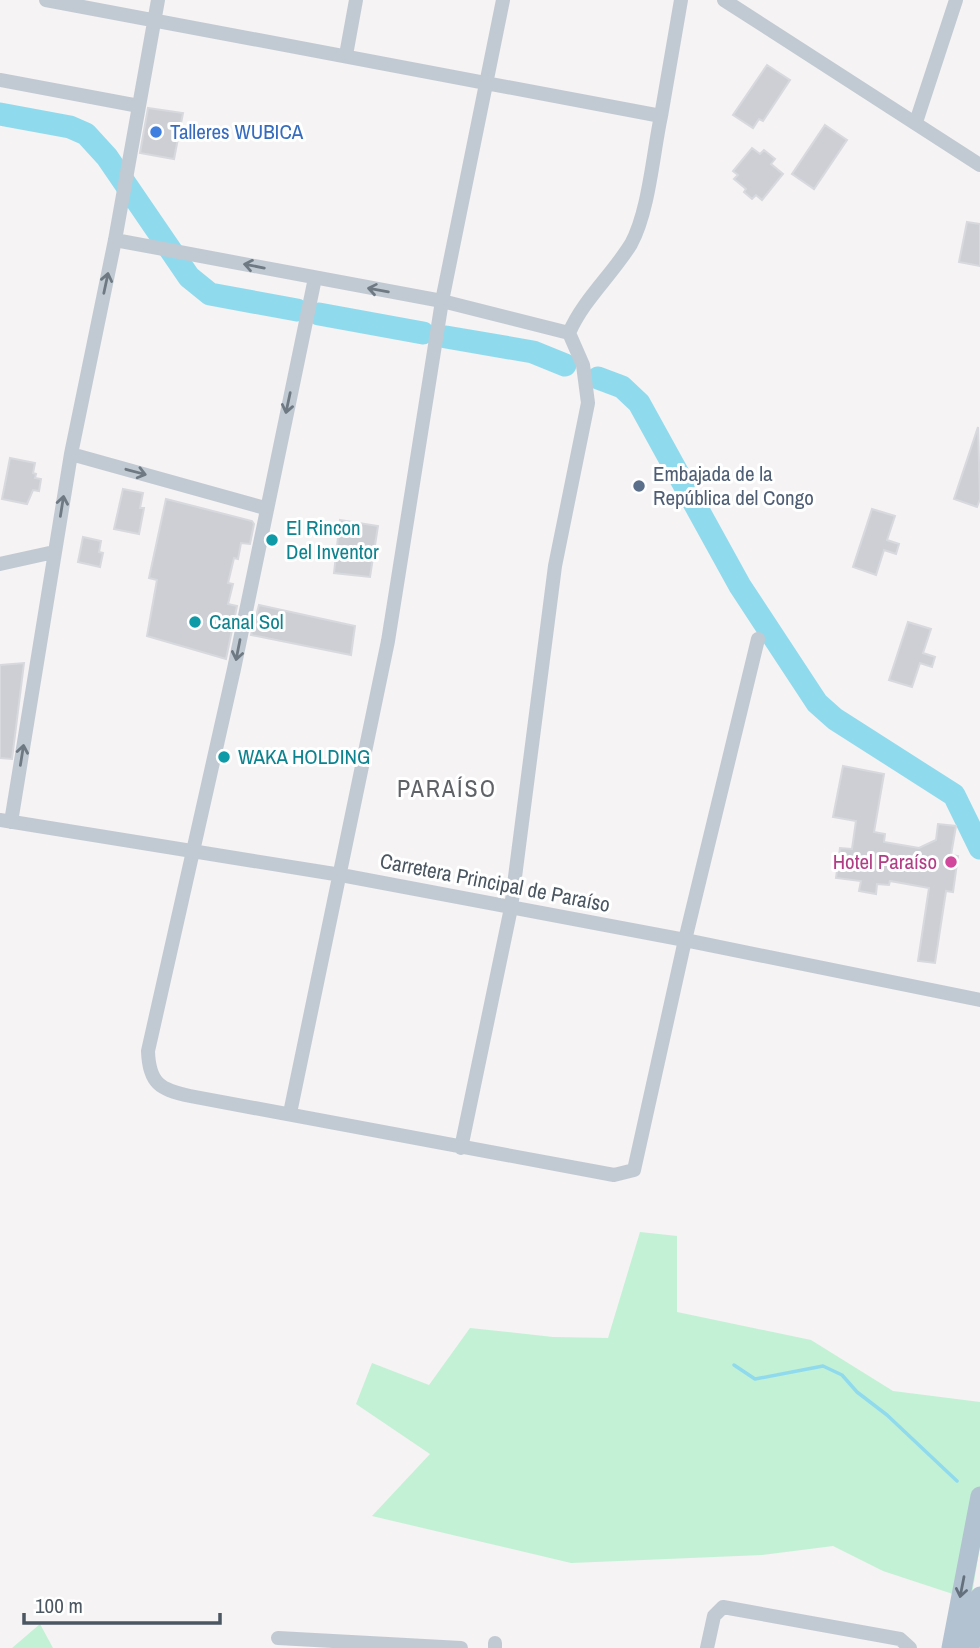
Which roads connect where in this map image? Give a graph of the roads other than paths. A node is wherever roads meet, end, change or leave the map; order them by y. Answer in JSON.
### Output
{"nodes":[{"id":1,"x":46,"y":0,"type":"edge"},
{"id":2,"x":158,"y":0,"type":"edge"},
{"id":3,"x":356,"y":0,"type":"edge"},
{"id":4,"x":503,"y":0,"type":"edge"},
{"id":5,"x":681,"y":0,"type":"edge"},
{"id":6,"x":724,"y":0,"type":"edge"},
{"id":7,"x":956,"y":0,"type":"edge"},
{"id":8,"x":154,"y":19,"type":"junction"},
{"id":9,"x":346,"y":55,"type":"junction"},
{"id":10,"x":0,"y":80,"type":"edge"},
{"id":11,"x":486,"y":82,"type":"junction"},
{"id":12,"x":139,"y":106,"type":"junction"},
{"id":13,"x":661,"y":116,"type":"junction"},
{"id":14,"x":916,"y":122,"type":"junction"},
{"id":15,"x":980,"y":165,"type":"edge"},
{"id":16,"x":115,"y":240,"type":"junction"},
{"id":17,"x":315,"y":278,"type":"junction"},
{"id":18,"x":442,"y":301,"type":"junction"},
{"id":19,"x":569,"y":334,"type":"junction"},
{"id":20,"x":71,"y":454,"type":"junction"},
{"id":21,"x":265,"y":508,"type":"junction"},
{"id":22,"x":54,"y":552,"type":"junction"},
{"id":23,"x":0,"y":564,"type":"edge"},
{"id":24,"x":758,"y":639,"type":"dead end"},
{"id":25,"x":6,"y":821,"type":"edge"},
{"id":26,"x":193,"y":849,"type":"junction"},
{"id":27,"x":341,"y":876,"type":"junction"},
{"id":28,"x":511,"y":908,"type":"junction"},
{"id":29,"x":685,"y":940,"type":"junction"},
{"id":30,"x":980,"y":1000,"type":"edge"},
{"id":31,"x":289,"y":1113,"type":"junction"},
{"id":32,"x":461,"y":1148,"type":"junction"},
{"id":33,"x":980,"y":1496,"type":"edge"},
{"id":34,"x":980,"y":1596,"type":"edge"},
{"id":35,"x":278,"y":1637,"type":"dead end"},
{"id":36,"x":461,"y":1648,"type":"edge"},
{"id":37,"x":707,"y":1648,"type":"edge"},
{"id":38,"x":910,"y":1648,"type":"edge"},
{"id":39,"x":951,"y":1648,"type":"edge"},
{"id":40,"x":970,"y":1648,"type":"edge"}],
"edges":[{"from":1,"to":8,"type":"street"},
{"from":2,"to":8,"type":"street"},
{"from":3,"to":9,"type":"street"},
{"from":4,"to":11,"type":"street"},
{"from":5,"to":13,"type":"street"},
{"from":6,"to":14,"type":"street"},
{"from":7,"to":14,"type":"street"},
{"from":8,"to":9,"type":"street"},
{"from":8,"to":12,"type":"street"},
{"from":9,"to":11,"type":"street"},
{"from":10,"to":12,"type":"street"},
{"from":11,"to":13,"type":"street"},
{"from":11,"to":18,"type":"street"},
{"from":12,"to":16,"type":"street"},
{"from":13,"to":19,"type":"street"},
{"from":14,"to":15,"type":"street"},
{"from":17,"to":16,"type":"street","one_way":true},
{"from":20,"to":16,"type":"street","one_way":true},
{"from":18,"to":17,"type":"street","one_way":true},
{"from":17,"to":21,"type":"street","one_way":true},
{"from":18,"to":19,"type":"street"},
{"from":18,"to":27,"type":"street"},
{"from":19,"to":28,"type":"street"},
{"from":20,"to":21,"type":"street","one_way":true},
{"from":22,"to":20,"type":"street","one_way":true},
{"from":21,"to":26,"type":"street","one_way":true},
{"from":22,"to":23,"type":"street"},
{"from":25,"to":22,"type":"street","one_way":true},
{"from":24,"to":29,"type":"street"},
{"from":25,"to":26,"type":"street","name":"Carretera Principal de Paraíso"},
{"from":26,"to":27,"type":"street","name":"Carretera Principal de Paraíso"},
{"from":26,"to":31,"type":"street"},
{"from":27,"to":28,"type":"street","name":"Carretera Principal de Paraíso"},
{"from":27,"to":31,"type":"street"},
{"from":28,"to":29,"type":"street","name":"Carretera Principal de Paraíso"},
{"from":28,"to":32,"type":"street"},
{"from":29,"to":30,"type":"street","name":"Carretera Principal de Paraíso"},
{"from":29,"to":32,"type":"street"},
{"from":31,"to":32,"type":"street"},
{"from":33,"to":39,"type":"main road","one_way":true},
{"from":34,"to":40,"type":"main road"},
{"from":35,"to":36,"type":"street"},
{"from":37,"to":38,"type":"street"}]}
